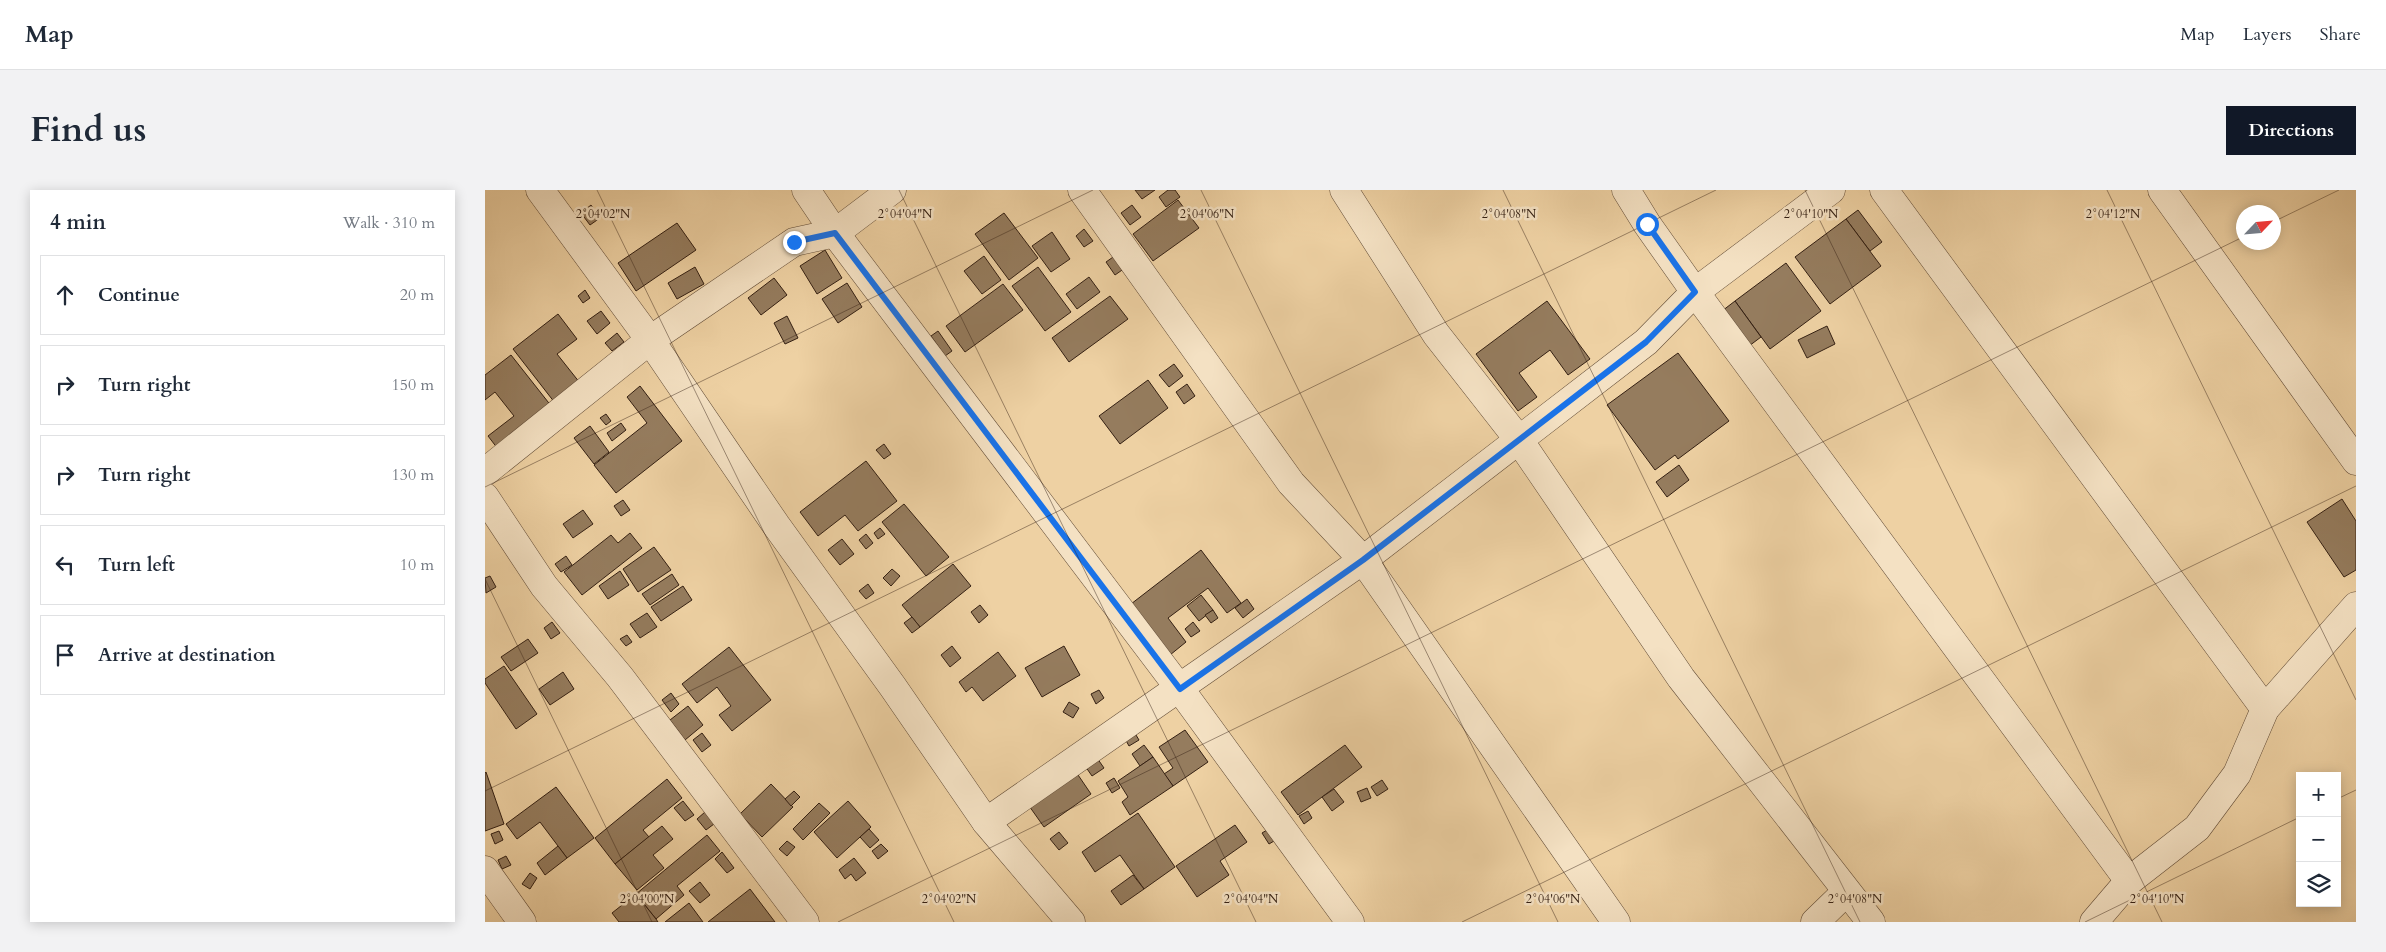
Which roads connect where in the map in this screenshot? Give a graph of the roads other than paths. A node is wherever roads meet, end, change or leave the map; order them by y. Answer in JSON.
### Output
{"nodes":[{"id":1,"x":540,"y":190,"type":"edge"},
{"id":2,"x":806,"y":190,"type":"edge"},
{"id":3,"x":891,"y":190,"type":"edge"},
{"id":4,"x":1082,"y":190,"type":"edge"},
{"id":5,"x":1344,"y":190,"type":"edge"},
{"id":6,"x":1625,"y":190,"type":"edge"},
{"id":7,"x":1831,"y":190,"type":"edge"},
{"id":8,"x":1885,"y":190,"type":"edge"},
{"id":9,"x":2162,"y":190,"type":"edge"},
{"id":10,"x":835,"y":233,"type":"junction"},
{"id":11,"x":1695,"y":292,"type":"junction"},
{"id":12,"x":650,"y":340,"type":"junction"},
{"id":13,"x":1519,"y":440,"type":"junction"},
{"id":14,"x":2356,"y":461,"type":"edge"},
{"id":15,"x":485,"y":472,"type":"edge"},
{"id":16,"x":485,"y":497,"type":"edge"},
{"id":17,"x":1363,"y":560,"type":"junction"},
{"id":18,"x":2356,"y":606,"type":"edge"},
{"id":19,"x":1180,"y":689,"type":"junction"},
{"id":20,"x":2265,"y":709,"type":"junction"},
{"id":21,"x":986,"y":822,"type":"junction"},
{"id":22,"x":485,"y":870,"type":"edge"},
{"id":23,"x":2129,"y":881,"type":"junction"},
{"id":24,"x":1846,"y":892,"type":"junction"},
{"id":25,"x":522,"y":922,"type":"edge"},
{"id":26,"x":805,"y":922,"type":"edge"},
{"id":27,"x":1071,"y":922,"type":"edge"},
{"id":28,"x":1350,"y":922,"type":"edge"},
{"id":29,"x":1616,"y":922,"type":"edge"},
{"id":30,"x":1815,"y":922,"type":"edge"},
{"id":31,"x":1871,"y":922,"type":"edge"},
{"id":32,"x":2094,"y":922,"type":"edge"}],
"edges":[{"from":1,"to":12,"type":"street"},
{"from":2,"to":10,"type":"street"},
{"from":3,"to":10,"type":"street"},
{"from":4,"to":17,"type":"street"},
{"from":5,"to":13,"type":"street"},
{"from":6,"to":11,"type":"street"},
{"from":7,"to":11,"type":"street"},
{"from":8,"to":20,"type":"street"},
{"from":9,"to":14,"type":"street"},
{"from":10,"to":12,"type":"street"},
{"from":10,"to":19,"type":"street"},
{"from":11,"to":13,"type":"street"},
{"from":11,"to":23,"type":"street"},
{"from":12,"to":15,"type":"street"},
{"from":12,"to":21,"type":"street"},
{"from":13,"to":17,"type":"street"},
{"from":13,"to":24,"type":"street"},
{"from":16,"to":26,"type":"street"},
{"from":17,"to":19,"type":"street"},
{"from":17,"to":29,"type":"street"},
{"from":18,"to":20,"type":"street"},
{"from":19,"to":21,"type":"street"},
{"from":19,"to":28,"type":"street"},
{"from":20,"to":23,"type":"street"},
{"from":21,"to":27,"type":"street"},
{"from":22,"to":25,"type":"street"},
{"from":23,"to":32,"type":"street"},
{"from":24,"to":30,"type":"street"},
{"from":24,"to":31,"type":"street"}]}
